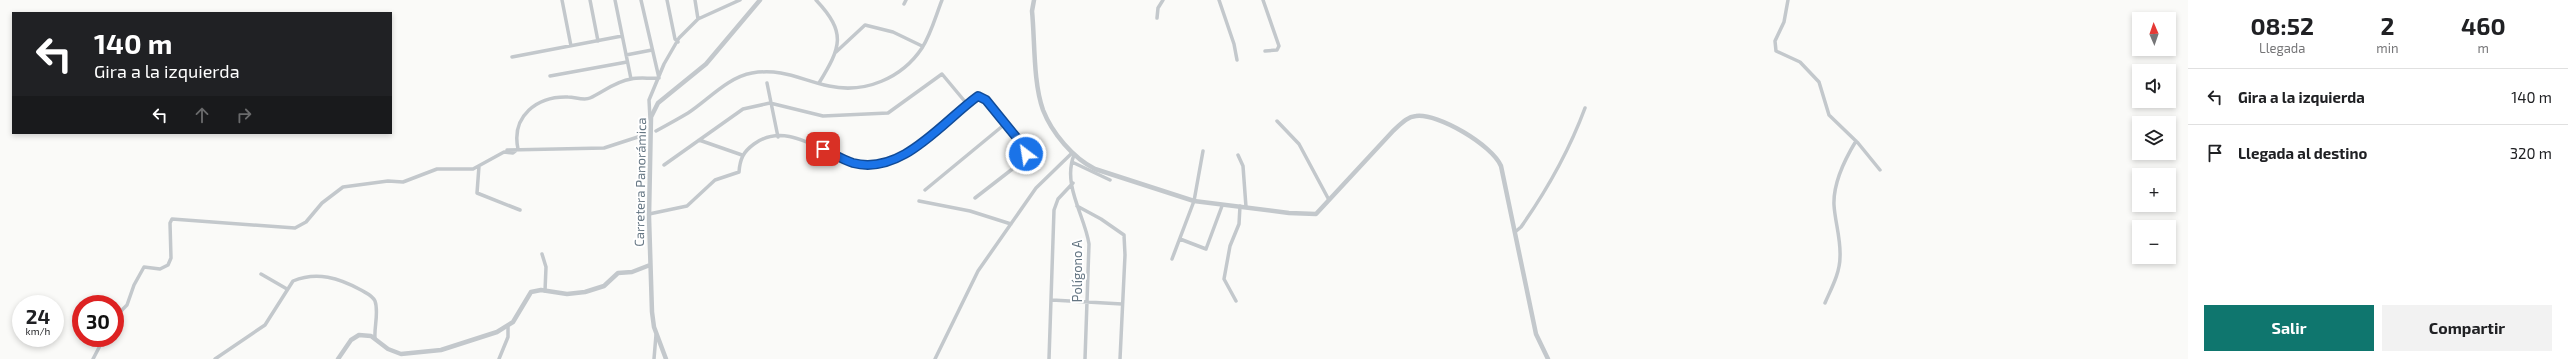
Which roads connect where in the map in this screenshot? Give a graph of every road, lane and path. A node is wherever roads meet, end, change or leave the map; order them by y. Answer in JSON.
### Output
{"nodes":[{"id":1,"x":562,"y":0,"type":"edge"},
{"id":2,"x":590,"y":0,"type":"edge"},
{"id":3,"x":615,"y":0,"type":"edge"},
{"id":4,"x":641,"y":0,"type":"edge"},
{"id":5,"x":667,"y":0,"type":"edge"},
{"id":6,"x":695,"y":0,"type":"edge"},
{"id":7,"x":740,"y":0,"type":"edge"},
{"id":8,"x":760,"y":0,"type":"edge"},
{"id":9,"x":816,"y":0,"type":"edge"},
{"id":10,"x":942,"y":0,"type":"edge"},
{"id":11,"x":1034,"y":0,"type":"edge"},
{"id":12,"x":1163,"y":0,"type":"edge"},
{"id":13,"x":1219,"y":0,"type":"edge"},
{"id":14,"x":1263,"y":0,"type":"edge"},
{"id":15,"x":1788,"y":0,"type":"edge"},
{"id":16,"x":1157,"y":18,"type":"dead end"},
{"id":17,"x":698,"y":19,"type":"junction"},
{"id":18,"x":622,"y":36,"type":"junction"},
{"id":19,"x":598,"y":41,"type":"junction"},
{"id":20,"x":678,"y":42,"type":"junction"},
{"id":21,"x":571,"y":46,"type":"junction"},
{"id":22,"x":922,"y":46,"type":"junction"},
{"id":23,"x":652,"y":50,"type":"junction"},
{"id":24,"x":1265,"y":51,"type":"dead end"},
{"id":25,"x":836,"y":52,"type":"junction"},
{"id":26,"x":626,"y":55,"type":"junction"},
{"id":27,"x":512,"y":57,"type":"dead end"},
{"id":28,"x":1237,"y":60,"type":"dead end"},
{"id":29,"x":627,"y":62,"type":"junction"},
{"id":30,"x":550,"y":76,"type":"dead end"},
{"id":31,"x":658,"y":78,"type":"junction"},
{"id":32,"x":631,"y":79,"type":"junction"},
{"id":33,"x":767,"y":83,"type":"dead end"},
{"id":34,"x":819,"y":83,"type":"junction"},
{"id":35,"x":770,"y":103,"type":"junction"},
{"id":36,"x":967,"y":104,"type":"junction"},
{"id":37,"x":1585,"y":108,"type":"dead end"},
{"id":38,"x":1277,"y":121,"type":"dead end"},
{"id":39,"x":1005,"y":124,"type":"junction"},
{"id":40,"x":650,"y":125,"type":"junction"},
{"id":41,"x":656,"y":131,"type":"dead end"},
{"id":42,"x":644,"y":135,"type":"dead end"},
{"id":43,"x":778,"y":137,"type":"junction"},
{"id":44,"x":699,"y":140,"type":"junction"},
{"id":45,"x":1856,"y":142,"type":"junction"},
{"id":46,"x":518,"y":149,"type":"junction"},
{"id":47,"x":507,"y":150,"type":"dead end"},
{"id":48,"x":1203,"y":151,"type":"dead end"},
{"id":49,"x":1073,"y":154,"type":"junction"},
{"id":50,"x":742,"y":155,"type":"junction"},
{"id":51,"x":1238,"y":155,"type":"dead end"},
{"id":52,"x":1072,"y":162,"type":"junction"},
{"id":53,"x":664,"y":165,"type":"dead end"},
{"id":54,"x":479,"y":166,"type":"junction"},
{"id":55,"x":1880,"y":170,"type":"dead end"},
{"id":56,"x":1110,"y":180,"type":"dead end"},
{"id":57,"x":1072,"y":183,"type":"junction"},
{"id":58,"x":925,"y":190,"type":"dead end"},
{"id":59,"x":975,"y":198,"type":"dead end"},
{"id":60,"x":1329,"y":200,"type":"junction"},
{"id":61,"x":919,"y":201,"type":"dead end"},
{"id":62,"x":1194,"y":201,"type":"junction"},
{"id":63,"x":1077,"y":206,"type":"junction"},
{"id":64,"x":1222,"y":206,"type":"junction"},
{"id":65,"x":1240,"y":206,"type":"junction"},
{"id":66,"x":1246,"y":207,"type":"junction"},
{"id":67,"x":520,"y":210,"type":"dead end"},
{"id":68,"x":649,"y":214,"type":"junction"},
{"id":69,"x":1011,"y":224,"type":"junction"},
{"id":70,"x":1515,"y":232,"type":"junction"},
{"id":71,"x":1180,"y":239,"type":"junction"},
{"id":72,"x":542,"y":254,"type":"dead end"},
{"id":73,"x":1172,"y":259,"type":"dead end"},
{"id":74,"x":650,"y":265,"type":"junction"},
{"id":75,"x":260,"y":274,"type":"dead end"},
{"id":76,"x":288,"y":289,"type":"junction"},
{"id":77,"x":545,"y":291,"type":"junction"},
{"id":78,"x":1052,"y":300,"type":"junction"},
{"id":79,"x":1236,"y":301,"type":"dead end"},
{"id":80,"x":1087,"y":303,"type":"junction"},
{"id":81,"x":1825,"y":303,"type":"dead end"},
{"id":82,"x":1122,"y":304,"type":"junction"},
{"id":83,"x":124,"y":306,"type":"edge"},
{"id":84,"x":508,"y":327,"type":"junction"},
{"id":85,"x":656,"y":335,"type":"junction"},
{"id":86,"x":375,"y":338,"type":"junction"},
{"id":87,"x":99,"y":347,"type":"edge"},
{"id":88,"x":93,"y":359,"type":"edge"},
{"id":89,"x":215,"y":359,"type":"edge"},
{"id":90,"x":338,"y":359,"type":"edge"},
{"id":91,"x":499,"y":359,"type":"edge"},
{"id":92,"x":654,"y":359,"type":"edge"},
{"id":93,"x":666,"y":359,"type":"edge"},
{"id":94,"x":934,"y":359,"type":"edge"},
{"id":95,"x":1050,"y":359,"type":"edge"},
{"id":96,"x":1085,"y":359,"type":"edge"},
{"id":97,"x":1120,"y":359,"type":"edge"},
{"id":98,"x":1548,"y":359,"type":"edge"}],
"edges":[{"from":1,"to":21,"type":"street"},
{"from":2,"to":19,"type":"street"},
{"from":3,"to":18,"type":"street"},
{"from":4,"to":23,"type":"street"},
{"from":5,"to":20,"type":"street"},
{"from":6,"to":17,"type":"street"},
{"from":7,"to":17,"type":"street"},
{"from":8,"to":40,"type":"street","name":"Carretera Panorámica"},
{"from":9,"to":25,"type":"street"},
{"from":10,"to":22,"type":"street"},
{"from":11,"to":49,"type":"street"},
{"from":12,"to":16,"type":"street"},
{"from":13,"to":28,"type":"street"},
{"from":14,"to":24,"type":"street"},
{"from":15,"to":45,"type":"street"},
{"from":17,"to":20,"type":"street"},
{"from":18,"to":19,"type":"street"},
{"from":18,"to":26,"type":"street"},
{"from":19,"to":21,"type":"street"},
{"from":20,"to":31,"type":"street"},
{"from":21,"to":27,"type":"street"},
{"from":22,"to":25,"type":"street"},
{"from":22,"to":34,"type":"street"},
{"from":23,"to":26,"type":"street"},
{"from":23,"to":31,"type":"street"},
{"from":25,"to":34,"type":"street"},
{"from":26,"to":29,"type":"street"},
{"from":29,"to":30,"type":"street"},
{"from":29,"to":32,"type":"street"},
{"from":31,"to":32,"type":"street"},
{"from":31,"to":40,"type":"street"},
{"from":32,"to":46,"type":"street"},
{"from":33,"to":35,"type":"street"},
{"from":34,"to":41,"type":"street"},
{"from":35,"to":36,"type":"street"},
{"from":35,"to":43,"type":"street"},
{"from":35,"to":44,"type":"street"},
{"from":36,"to":39,"type":"street"},
{"from":36,"to":43,"type":"street"},
{"from":37,"to":70,"type":"street"},
{"from":38,"to":60,"type":"street"},
{"from":39,"to":58,"type":"street"},
{"from":39,"to":59,"type":"street"},
{"from":40,"to":68,"type":"street","name":"Carretera Panorámica"},
{"from":42,"to":46,"type":"street"},
{"from":43,"to":50,"type":"street"},
{"from":44,"to":50,"type":"street"},
{"from":44,"to":53,"type":"street"},
{"from":45,"to":55,"type":"street"},
{"from":45,"to":81,"type":"street"},
{"from":46,"to":47,"type":"street"},
{"from":46,"to":54,"type":"street"},
{"from":48,"to":62,"type":"street"},
{"from":49,"to":52,"type":"street","name":"Polígono A"},
{"from":49,"to":62,"type":"street"},
{"from":49,"to":69,"type":"street"},
{"from":50,"to":68,"type":"street"},
{"from":51,"to":66,"type":"street"},
{"from":52,"to":56,"type":"street"},
{"from":52,"to":57,"type":"street","name":"Polígono A"},
{"from":54,"to":67,"type":"street"},
{"from":54,"to":83,"type":"street"},
{"from":57,"to":63,"type":"street","name":"Polígono A"},
{"from":57,"to":78,"type":"street"},
{"from":60,"to":66,"type":"street"},
{"from":60,"to":70,"type":"street"},
{"from":61,"to":69,"type":"street"},
{"from":62,"to":64,"type":"street"},
{"from":62,"to":71,"type":"street"},
{"from":63,"to":80,"type":"street","name":"Polígono A"},
{"from":63,"to":82,"type":"street"},
{"from":64,"to":65,"type":"street"},
{"from":64,"to":71,"type":"street"},
{"from":65,"to":66,"type":"street"},
{"from":65,"to":79,"type":"street"},
{"from":68,"to":74,"type":"street","name":"Carretera Panorámica"},
{"from":69,"to":94,"type":"street"},
{"from":70,"to":98,"type":"street"},
{"from":71,"to":73,"type":"street"},
{"from":72,"to":77,"type":"street"},
{"from":74,"to":77,"type":"street"},
{"from":74,"to":85,"type":"street","name":"Carretera Panorámica"},
{"from":75,"to":76,"type":"street"},
{"from":76,"to":86,"type":"street"},
{"from":76,"to":89,"type":"street"},
{"from":77,"to":84,"type":"street"},
{"from":78,"to":80,"type":"street"},
{"from":78,"to":95,"type":"street"},
{"from":80,"to":82,"type":"street"},
{"from":80,"to":96,"type":"street","name":"Polígono A"},
{"from":82,"to":97,"type":"street"},
{"from":84,"to":86,"type":"street"},
{"from":84,"to":91,"type":"street"},
{"from":85,"to":92,"type":"street"},
{"from":85,"to":93,"type":"street","name":"Carretera Panorámica"},
{"from":86,"to":90,"type":"street"},
{"from":87,"to":88,"type":"street"}]}
